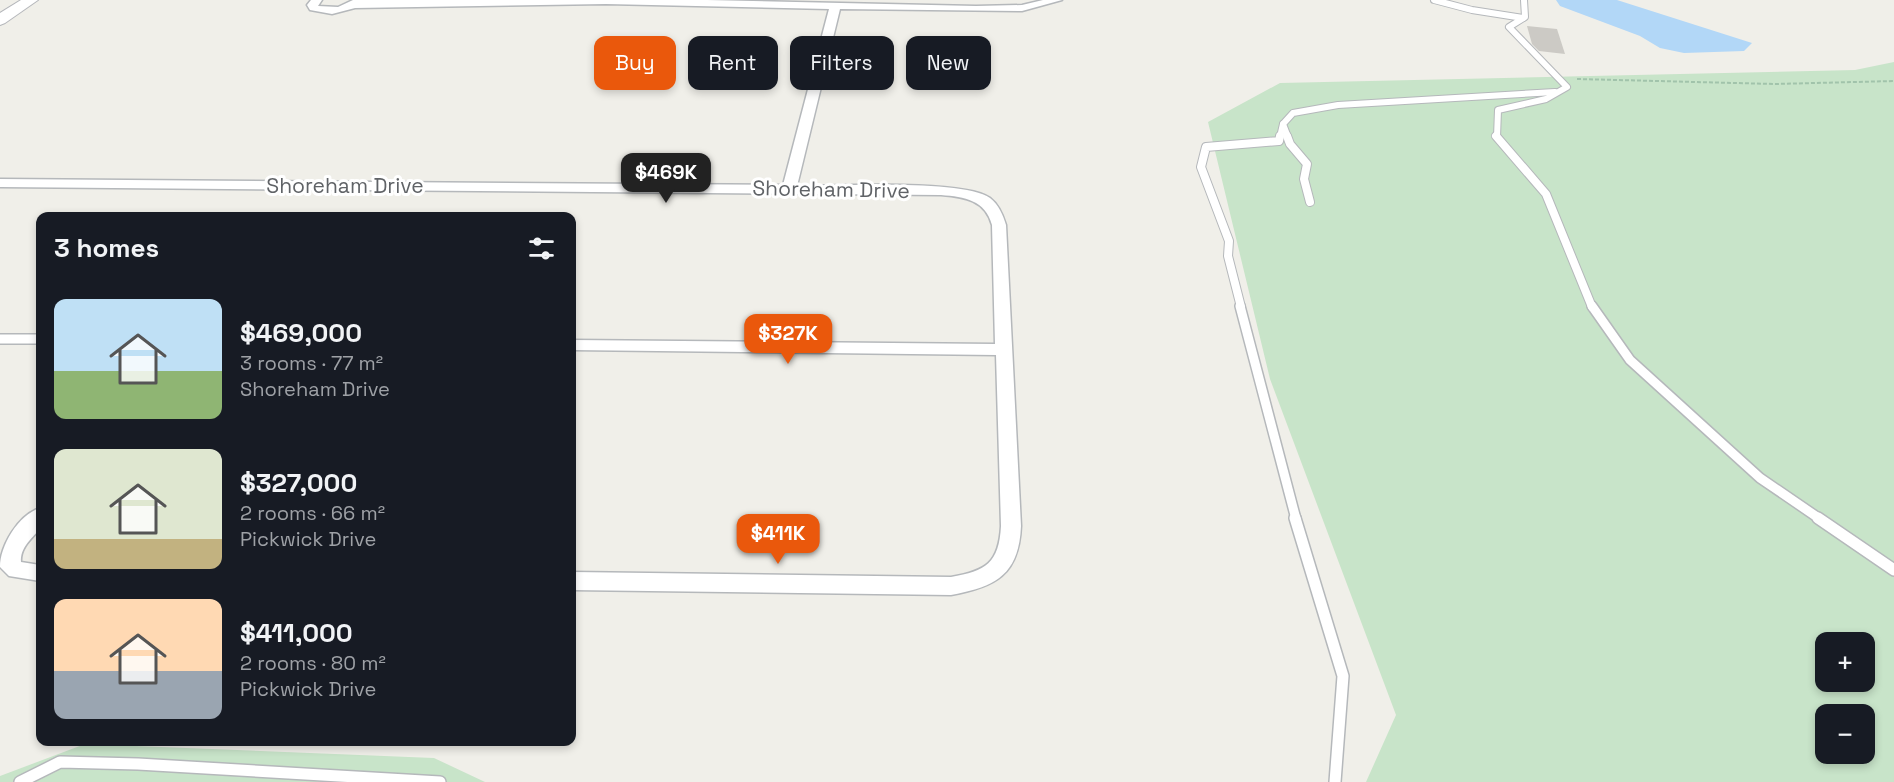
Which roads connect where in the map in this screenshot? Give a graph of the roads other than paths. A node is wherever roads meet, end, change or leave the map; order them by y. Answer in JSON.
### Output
{"nodes":[{"id":1,"x":31,"y":0,"type":"edge"},
{"id":2,"x":316,"y":0,"type":"edge"},
{"id":3,"x":1057,"y":0,"type":"edge"},
{"id":4,"x":1434,"y":0,"type":"edge"},
{"id":5,"x":1524,"y":0,"type":"edge"},
{"id":6,"x":442,"y":1,"type":"edge"},
{"id":7,"x":461,"y":1,"type":"edge"},
{"id":8,"x":357,"y":2,"type":"edge"},
{"id":9,"x":835,"y":7,"type":"junction"},
{"id":10,"x":1523,"y":18,"type":"junction"},
{"id":11,"x":0,"y":20,"type":"edge"},
{"id":12,"x":1557,"y":92,"type":"junction"},
{"id":13,"x":1283,"y":124,"type":"junction"},
{"id":14,"x":0,"y":183,"type":"edge"},
{"id":15,"x":789,"y":189,"type":"junction"},
{"id":16,"x":1310,"y":202,"type":"dead end"},
{"id":17,"x":0,"y":339,"type":"edge"},
{"id":18,"x":36,"y":339,"type":"edge"},
{"id":19,"x":576,"y":345,"type":"edge"},
{"id":20,"x":1005,"y":350,"type":"junction"},
{"id":21,"x":36,"y":521,"type":"edge"},
{"id":22,"x":1894,"y":570,"type":"edge"},
{"id":23,"x":36,"y":572,"type":"edge"},
{"id":24,"x":576,"y":581,"type":"edge"},
{"id":25,"x":20,"y":782,"type":"edge"},
{"id":26,"x":440,"y":782,"type":"edge"},
{"id":27,"x":1335,"y":782,"type":"edge"}],
"edges":[{"from":1,"to":11,"type":"main road"},
{"from":2,"to":8,"type":"street"},
{"from":3,"to":9,"type":"street"},
{"from":4,"to":10,"type":"lane"},
{"from":5,"to":10,"type":"lane"},
{"from":6,"to":7,"type":"street"},
{"from":6,"to":8,"type":"street"},
{"from":7,"to":9,"type":"street"},
{"from":9,"to":15,"type":"street"},
{"from":10,"to":12,"type":"lane"},
{"from":12,"to":13,"type":"lane"},
{"from":12,"to":22,"type":"lane"},
{"from":13,"to":16,"type":"lane"},
{"from":13,"to":27,"type":"lane"},
{"from":14,"to":15,"type":"street","name":"Shoreham Drive"},
{"from":15,"to":20,"type":"street","name":"Shoreham Drive"},
{"from":17,"to":18,"type":"lane"},
{"from":19,"to":20,"type":"street"},
{"from":20,"to":24,"type":"street","name":"Shoreham Drive"},
{"from":21,"to":23,"type":"street"},
{"from":25,"to":26,"type":"lane"}]}
